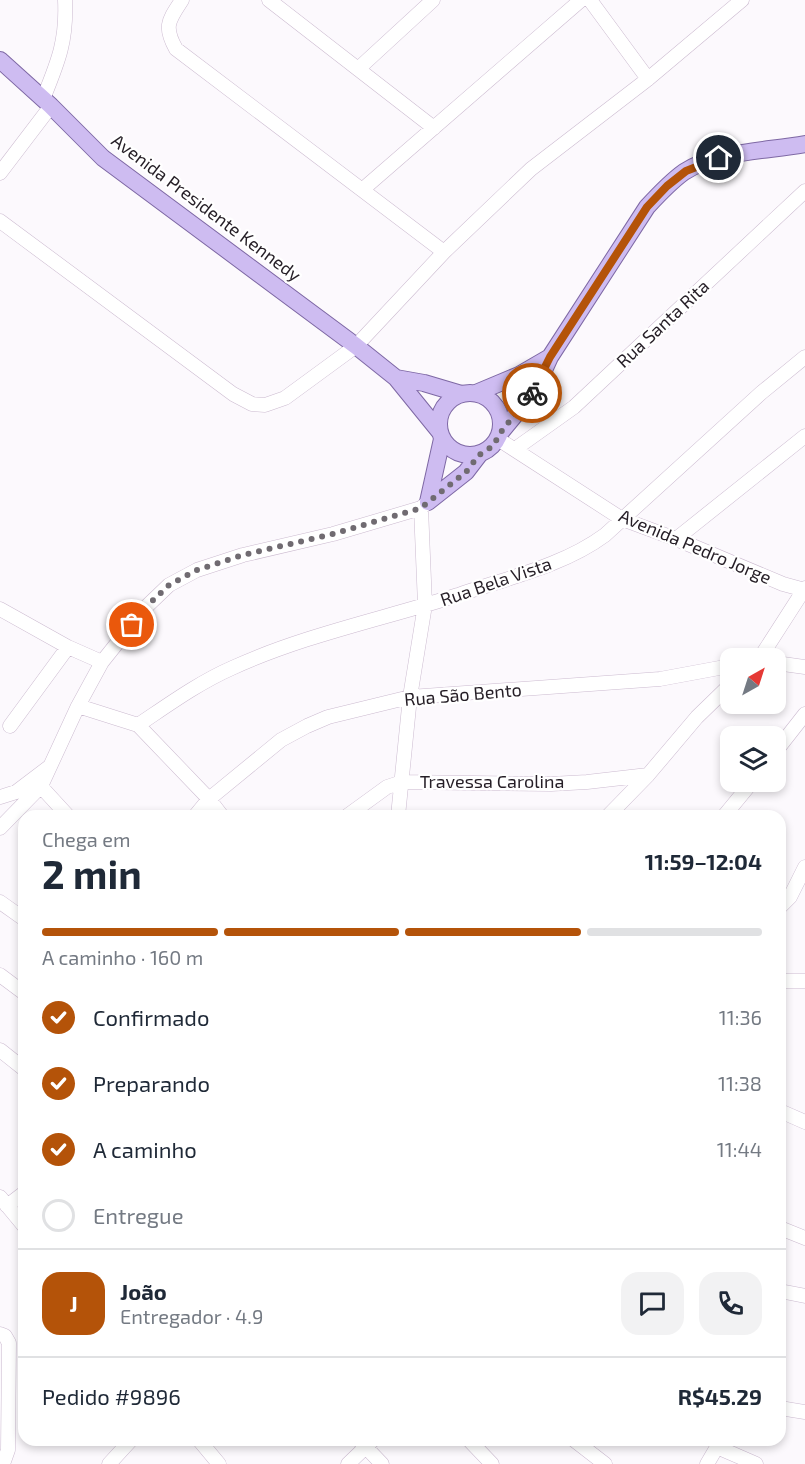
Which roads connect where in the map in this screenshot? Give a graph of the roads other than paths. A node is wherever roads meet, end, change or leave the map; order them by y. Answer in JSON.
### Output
{"nodes":[{"id":1,"x":65,"y":0,"type":"edge"},
{"id":2,"x":182,"y":0,"type":"edge"},
{"id":3,"x":269,"y":0,"type":"edge"},
{"id":4,"x":294,"y":0,"type":"edge"},
{"id":5,"x":433,"y":0,"type":"edge"},
{"id":6,"x":581,"y":0,"type":"edge"},
{"id":7,"x":590,"y":0,"type":"edge"},
{"id":8,"x":742,"y":0,"type":"edge"},
{"id":9,"x":282,"y":10,"type":"junction"},
{"id":10,"x":0,"y":60,"type":"edge"},
{"id":11,"x":358,"y":69,"type":"junction"},
{"id":12,"x":648,"y":79,"type":"junction"},
{"id":13,"x":47,"y":102,"type":"junction"},
{"id":14,"x":434,"y":128,"type":"junction"},
{"id":15,"x":805,"y":144,"type":"edge"},
{"id":16,"x":0,"y":173,"type":"edge"},
{"id":17,"x":362,"y":190,"type":"junction"},
{"id":18,"x":805,"y":190,"type":"edge"},
{"id":19,"x":0,"y":222,"type":"edge"},
{"id":20,"x":444,"y":252,"type":"junction"},
{"id":21,"x":356,"y":346,"type":"junction"},
{"id":22,"x":550,"y":357,"type":"junction"},
{"id":23,"x":805,"y":357,"type":"edge"},
{"id":24,"x":396,"y":378,"type":"junction"},
{"id":25,"x":468,"y":393,"type":"junction"},
{"id":26,"x":440,"y":435,"type":"junction"},
{"id":27,"x":805,"y":435,"type":"edge"},
{"id":28,"x":500,"y":436,"type":"junction"},
{"id":29,"x":515,"y":449,"type":"junction"},
{"id":30,"x":479,"y":455,"type":"junction"},
{"id":31,"x":424,"y":505,"type":"junction"},
{"id":32,"x":622,"y":519,"type":"junction"},
{"id":33,"x":676,"y":539,"type":"junction"},
{"id":34,"x":805,"y":590,"type":"edge"},
{"id":35,"x":425,"y":605,"type":"junction"},
{"id":36,"x":0,"y":609,"type":"edge"},
{"id":37,"x":68,"y":647,"type":"junction"},
{"id":38,"x":767,"y":648,"type":"edge"},
{"id":39,"x":102,"y":662,"type":"junction"},
{"id":40,"x":786,"y":664,"type":"edge"},
{"id":41,"x":805,"y":667,"type":"edge"},
{"id":42,"x":720,"y":668,"type":"edge"},
{"id":43,"x":720,"y":695,"type":"edge"},
{"id":44,"x":410,"y":697,"type":"junction"},
{"id":45,"x":78,"y":706,"type":"junction"},
{"id":46,"x":805,"y":714,"type":"edge"},
{"id":47,"x":138,"y":725,"type":"junction"},
{"id":48,"x":10,"y":726,"type":"dead end"},
{"id":49,"x":786,"y":738,"type":"edge"},
{"id":50,"x":648,"y":775,"type":"junction"},
{"id":51,"x":38,"y":782,"type":"junction"},
{"id":52,"x":402,"y":782,"type":"junction"},
{"id":53,"x":744,"y":792,"type":"edge"},
{"id":54,"x":0,"y":797,"type":"edge"},
{"id":55,"x":209,"y":799,"type":"junction"},
{"id":56,"x":63,"y":810,"type":"edge"},
{"id":57,"x":200,"y":810,"type":"edge"},
{"id":58,"x":217,"y":810,"type":"edge"},
{"id":59,"x":355,"y":810,"type":"edge"},
{"id":60,"x":399,"y":810,"type":"edge"},
{"id":61,"x":614,"y":810,"type":"edge"},
{"id":62,"x":729,"y":810,"type":"edge"},
{"id":63,"x":0,"y":828,"type":"edge"},
{"id":64,"x":805,"y":867,"type":"edge"},
{"id":65,"x":786,"y":896,"type":"edge"},
{"id":66,"x":805,"y":898,"type":"edge"},
{"id":67,"x":786,"y":900,"type":"edge"},
{"id":68,"x":0,"y":902,"type":"edge"},
{"id":69,"x":18,"y":915,"type":"edge"},
{"id":70,"x":0,"y":975,"type":"edge"},
{"id":71,"x":786,"y":981,"type":"edge"},
{"id":72,"x":805,"y":981,"type":"edge"},
{"id":73,"x":18,"y":988,"type":"edge"},
{"id":74,"x":0,"y":1050,"type":"edge"},
{"id":75,"x":18,"y":1064,"type":"edge"},
{"id":76,"x":786,"y":1114,"type":"edge"},
{"id":77,"x":805,"y":1122,"type":"edge"},
{"id":78,"x":18,"y":1196,"type":"edge"},
{"id":79,"x":4,"y":1202,"type":"edge"},
{"id":80,"x":18,"y":1219,"type":"edge"},
{"id":81,"x":786,"y":1230,"type":"edge"},
{"id":82,"x":805,"y":1238,"type":"edge"},
{"id":83,"x":805,"y":1281,"type":"edge"},
{"id":84,"x":786,"y":1292,"type":"edge"},
{"id":85,"x":802,"y":1295,"type":"edge"},
{"id":86,"x":4,"y":1336,"type":"edge"},
{"id":87,"x":786,"y":1409,"type":"edge"},
{"id":88,"x":805,"y":1412,"type":"edge"},
{"id":89,"x":126,"y":1446,"type":"edge"},
{"id":90,"x":204,"y":1446,"type":"edge"},
{"id":91,"x":363,"y":1446,"type":"edge"},
{"id":92,"x":369,"y":1446,"type":"edge"},
{"id":93,"x":476,"y":1446,"type":"edge"},
{"id":94,"x":582,"y":1446,"type":"edge"},
{"id":95,"x":717,"y":1446,"type":"edge"},
{"id":96,"x":722,"y":1446,"type":"edge"},
{"id":97,"x":3,"y":1461,"type":"edge"},
{"id":98,"x":109,"y":1464,"type":"edge"},
{"id":99,"x":219,"y":1464,"type":"edge"},
{"id":100,"x":348,"y":1464,"type":"edge"},
{"id":101,"x":382,"y":1464,"type":"edge"},
{"id":102,"x":492,"y":1464,"type":"edge"},
{"id":103,"x":605,"y":1464,"type":"edge"},
{"id":104,"x":707,"y":1464,"type":"edge"},
{"id":105,"x":756,"y":1464,"type":"edge"}],
"edges":[{"from":1,"to":13,"type":"street"},
{"from":2,"to":17,"type":"street"},
{"from":3,"to":9,"type":"street"},
{"from":4,"to":9,"type":"street"},
{"from":5,"to":11,"type":"street"},
{"from":6,"to":14,"type":"street"},
{"from":7,"to":12,"type":"street"},
{"from":8,"to":12,"type":"street"},
{"from":9,"to":11,"type":"street"},
{"from":10,"to":13,"type":"main road","name":"Avenida Presidente Kennedy"},
{"from":11,"to":14,"type":"street"},
{"from":12,"to":20,"type":"street"},
{"from":13,"to":16,"type":"street"},
{"from":13,"to":21,"type":"main road","name":"Avenida Presidente Kennedy"},
{"from":14,"to":17,"type":"street"},
{"from":15,"to":22,"type":"main road"},
{"from":17,"to":20,"type":"street"},
{"from":18,"to":29,"type":"street","name":"Rua Santa Rita"},
{"from":19,"to":21,"type":"street"},
{"from":20,"to":21,"type":"street"},
{"from":21,"to":24,"type":"main road","name":"Avenida Presidente Kennedy"},
{"from":22,"to":25,"type":"main road"},
{"from":22,"to":28,"type":"main road"},
{"from":23,"to":32,"type":"street","name":"Rua Bela Vista"},
{"from":24,"to":25,"type":"main road","name":"Avenida Presidente Kennedy"},
{"from":24,"to":26,"type":"main road","name":"Avenida Presidente Kennedy"},
{"from":25,"to":26,"type":"main road"},
{"from":25,"to":28,"type":"main road","name":"Avenida Presidente Kennedy"},
{"from":26,"to":30,"type":"main road","name":"Avenida Presidente Kennedy"},
{"from":26,"to":31,"type":"main road"},
{"from":27,"to":33,"type":"street"},
{"from":28,"to":29,"type":"street","name":"Avenida Pedro Jorge"},
{"from":28,"to":30,"type":"main road"},
{"from":29,"to":32,"type":"street","name":"Avenida Pedro Jorge"},
{"from":30,"to":31,"type":"main road"},
{"from":31,"to":35,"type":"street"},
{"from":31,"to":39,"type":"street"},
{"from":32,"to":33,"type":"street","name":"Avenida Pedro Jorge"},
{"from":32,"to":35,"type":"street","name":"Rua Bela Vista"},
{"from":33,"to":34,"type":"street","name":"Avenida Pedro Jorge"},
{"from":34,"to":38,"type":"street"},
{"from":35,"to":44,"type":"street"},
{"from":35,"to":47,"type":"street","name":"Rua Bela Vista"},
{"from":36,"to":37,"type":"street"},
{"from":37,"to":39,"type":"street"},
{"from":37,"to":48,"type":"street"},
{"from":39,"to":45,"type":"street"},
{"from":40,"to":41,"type":"street"},
{"from":42,"to":44,"type":"street","name":"Rua São Bento"},
{"from":43,"to":50,"type":"street"},
{"from":44,"to":52,"type":"street"},
{"from":44,"to":55,"type":"street","name":"Rua São Bento"},
{"from":45,"to":47,"type":"street"},
{"from":45,"to":51,"type":"street"},
{"from":46,"to":49,"type":"street"},
{"from":47,"to":55,"type":"street"},
{"from":50,"to":52,"type":"street","name":"Travessa Carolina"},
{"from":50,"to":61,"type":"street"},
{"from":51,"to":54,"type":"street"},
{"from":51,"to":56,"type":"street"},
{"from":51,"to":63,"type":"street"},
{"from":52,"to":59,"type":"street","name":"Travessa Carolina"},
{"from":52,"to":60,"type":"street"},
{"from":53,"to":62,"type":"street"},
{"from":55,"to":57,"type":"street","name":"Rua São Bento"},
{"from":55,"to":58,"type":"street"},
{"from":64,"to":65,"type":"street"},
{"from":66,"to":67,"type":"street"},
{"from":68,"to":69,"type":"street"},
{"from":70,"to":73,"type":"street"},
{"from":71,"to":72,"type":"street"},
{"from":74,"to":75,"type":"street"},
{"from":76,"to":77,"type":"street"},
{"from":78,"to":79,"type":"street"},
{"from":79,"to":80,"type":"street"},
{"from":81,"to":82,"type":"street"},
{"from":83,"to":85,"type":"street"},
{"from":84,"to":85,"type":"street"},
{"from":86,"to":97,"type":"street"},
{"from":87,"to":88,"type":"street"},
{"from":89,"to":98,"type":"street"},
{"from":90,"to":99,"type":"street"},
{"from":91,"to":100,"type":"street"},
{"from":92,"to":101,"type":"street"},
{"from":93,"to":102,"type":"street"},
{"from":94,"to":103,"type":"street"},
{"from":95,"to":104,"type":"street"},
{"from":96,"to":105,"type":"street"}]}
